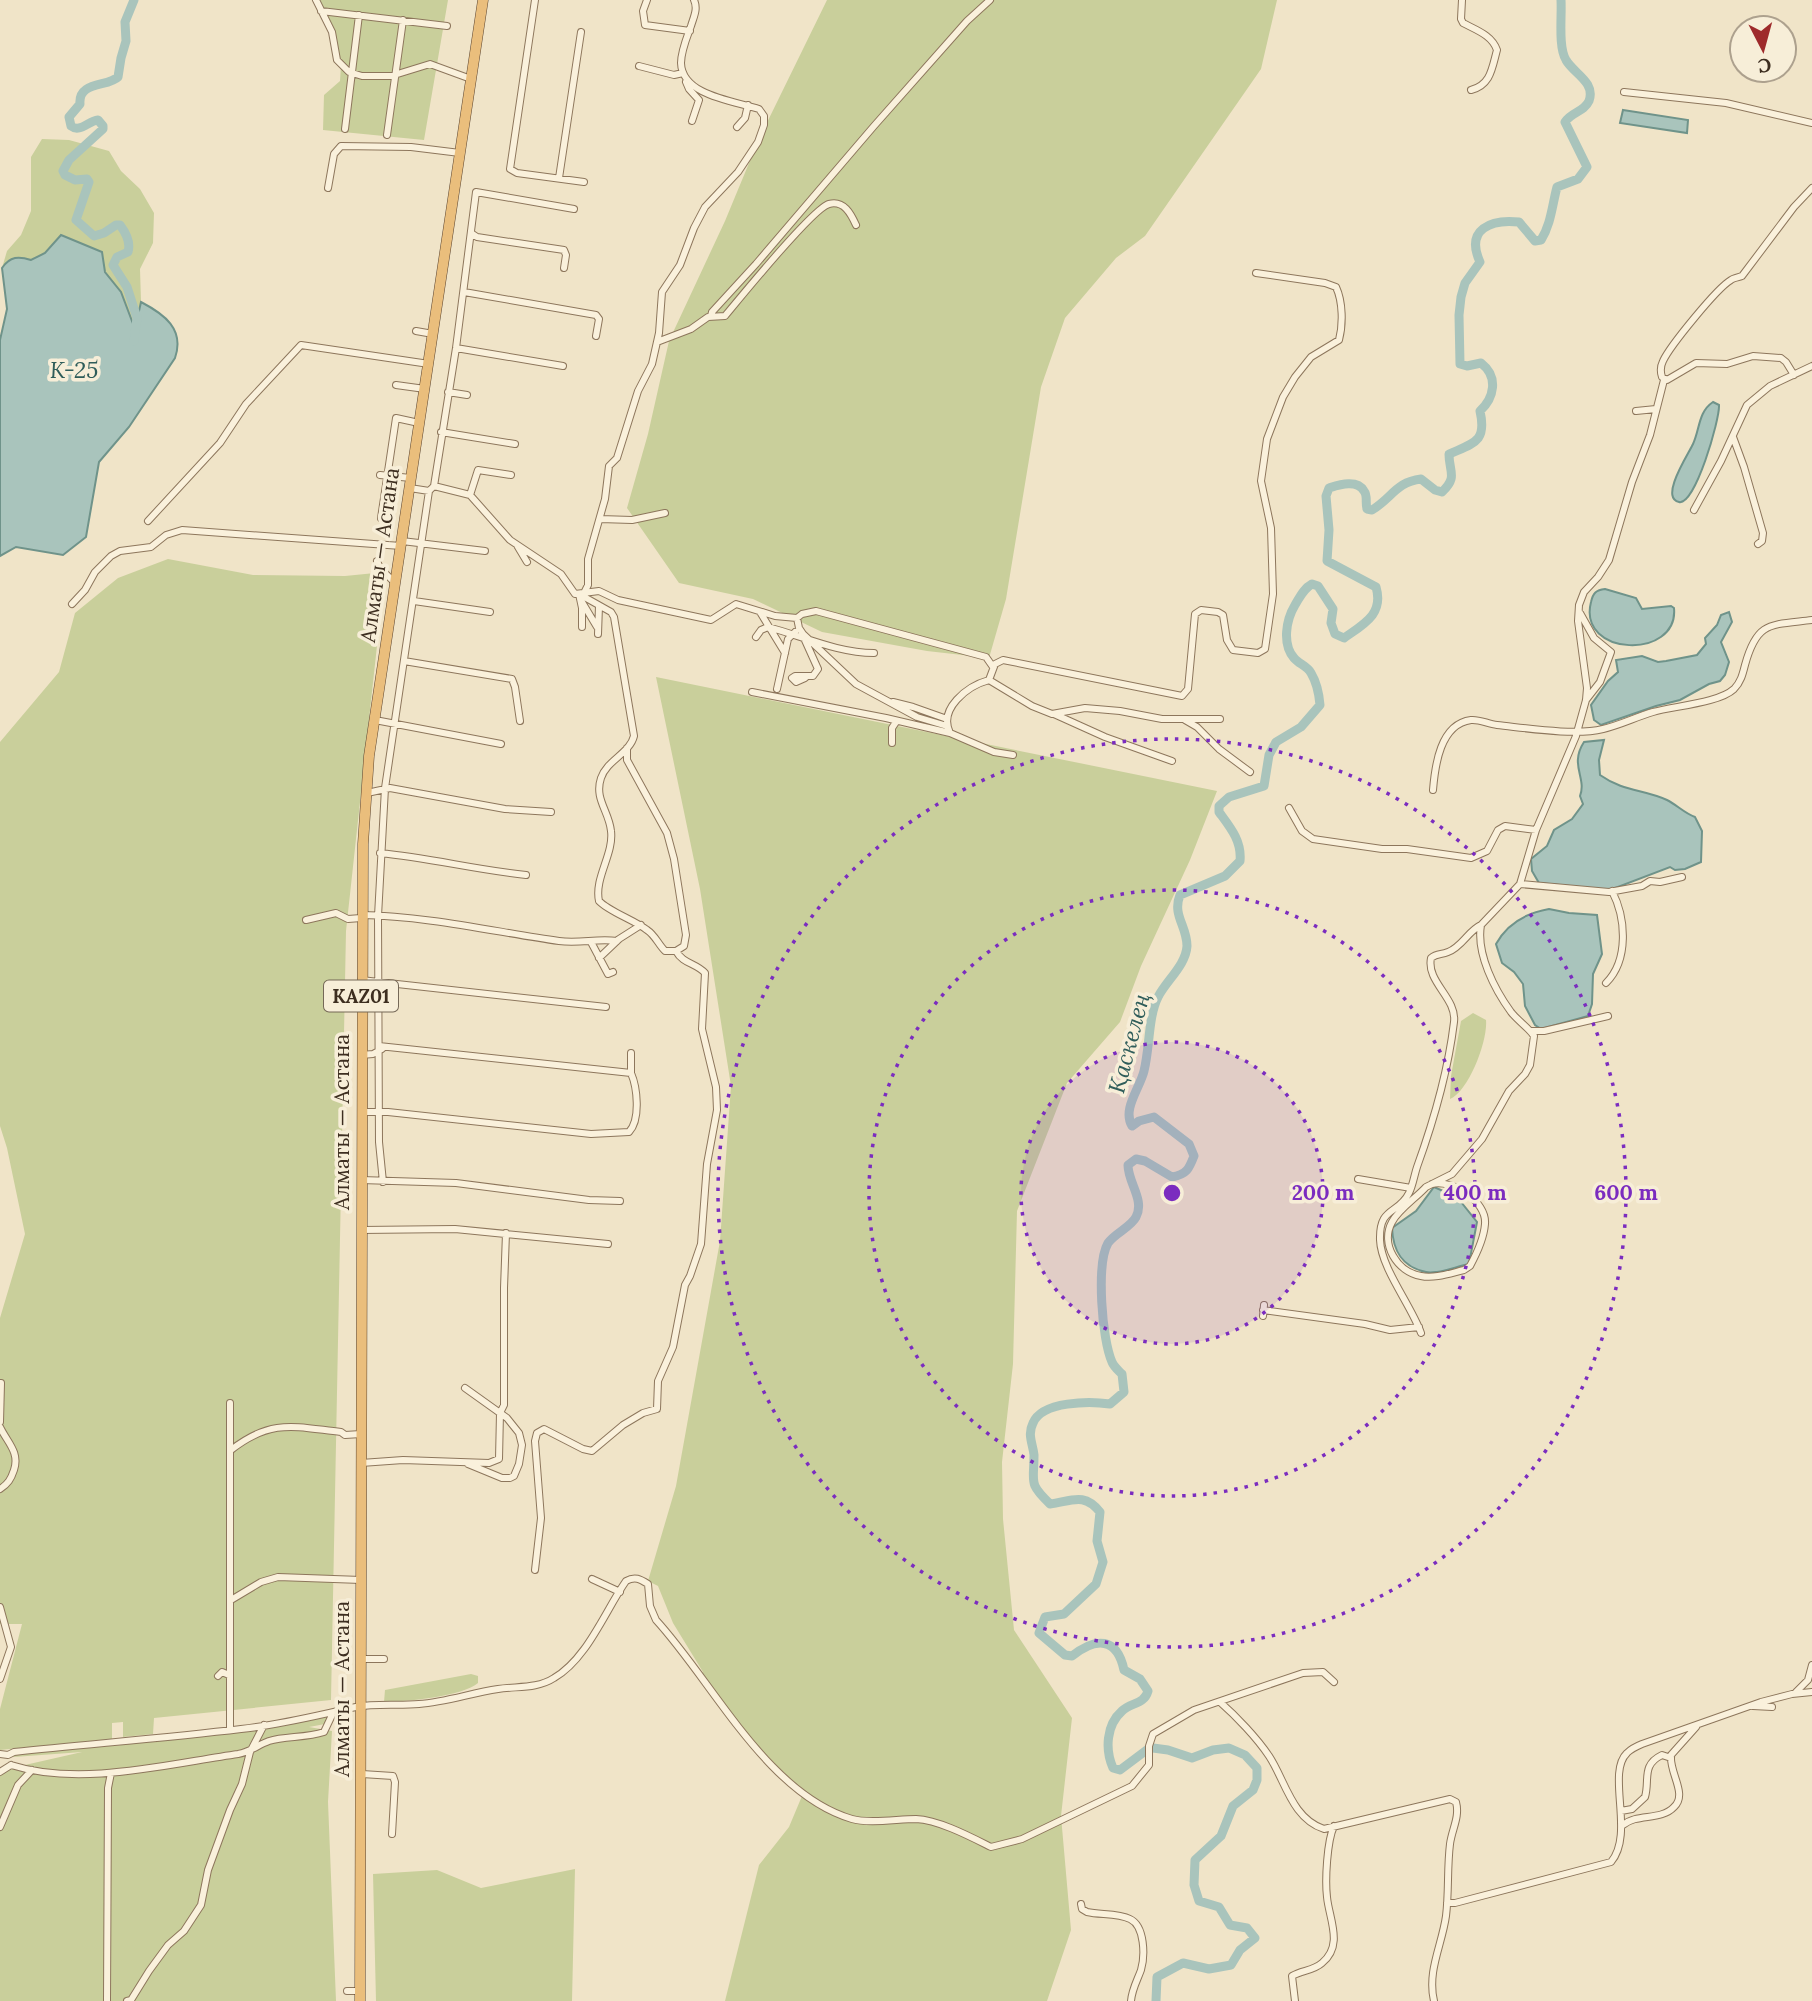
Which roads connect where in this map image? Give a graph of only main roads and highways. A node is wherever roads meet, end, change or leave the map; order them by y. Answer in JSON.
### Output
{"nodes":[{"id":1,"x":483,"y":0,"type":"edge"},
{"id":2,"x":360,"y":1996,"type":"edge"}],
"edges":[{"from":1,"to":2,"type":"highway","name":"Алматы — Астана","number":"KАZ01"}]}
